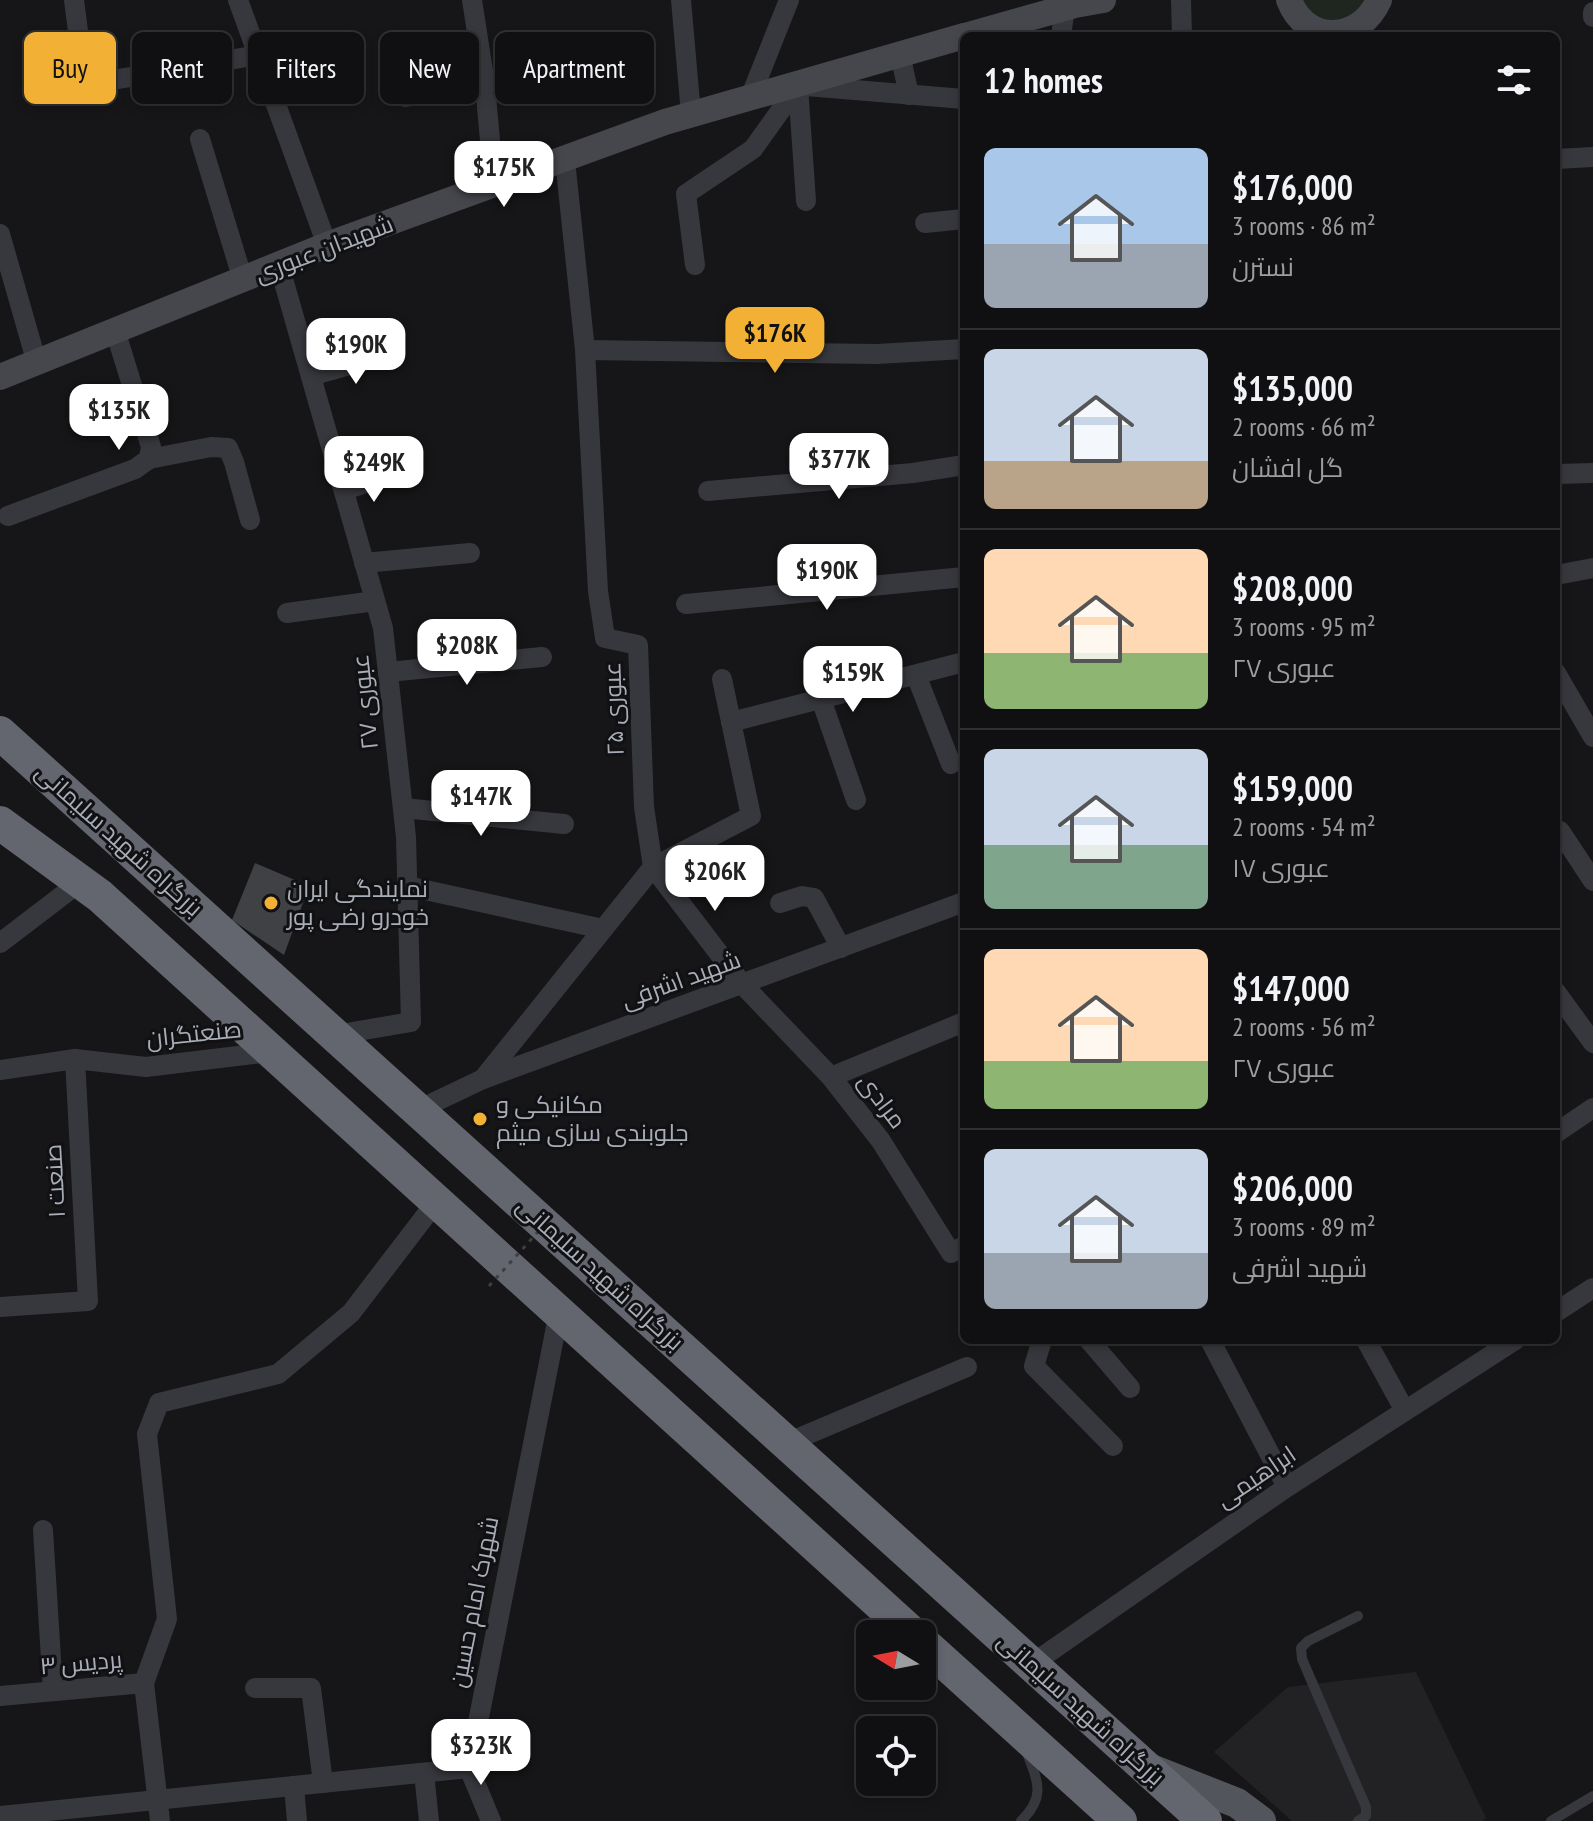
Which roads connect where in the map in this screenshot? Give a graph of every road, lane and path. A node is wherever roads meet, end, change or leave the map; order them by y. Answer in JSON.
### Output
{"nodes":[{"id":1,"x":74,"y":0,"type":"edge"},
{"id":2,"x":238,"y":0,"type":"edge"},
{"id":3,"x":472,"y":0,"type":"edge"},
{"id":4,"x":681,"y":0,"type":"edge"},
{"id":5,"x":789,"y":0,"type":"edge"},
{"id":6,"x":1103,"y":0,"type":"edge"},
{"id":7,"x":1181,"y":0,"type":"edge"},
{"id":8,"x":1289,"y":0,"type":"edge"},
{"id":9,"x":1379,"y":0,"type":"edge"},
{"id":10,"x":1075,"y":4,"type":"edge"},
{"id":11,"x":78,"y":31,"type":"dead end"},
{"id":12,"x":250,"y":32,"type":"edge"},
{"id":13,"x":978,"y":32,"type":"edge"},
{"id":14,"x":1063,"y":32,"type":"edge"},
{"id":15,"x":1182,"y":32,"type":"edge"},
{"id":16,"x":1321,"y":32,"type":"edge"},
{"id":17,"x":1349,"y":32,"type":"edge"},
{"id":18,"x":960,"y":37,"type":"edge"},
{"id":19,"x":900,"y":54,"type":"junction"},
{"id":20,"x":248,"y":57,"type":"edge"},
{"id":21,"x":116,"y":79,"type":"edge"},
{"id":22,"x":485,"y":84,"type":"junction"},
{"id":23,"x":495,"y":84,"type":"edge"},
{"id":24,"x":479,"y":85,"type":"edge"},
{"id":25,"x":798,"y":86,"type":"junction"},
{"id":26,"x":909,"y":95,"type":"junction"},
{"id":27,"x":750,"y":98,"type":"junction"},
{"id":28,"x":960,"y":99,"type":"edge"},
{"id":29,"x":276,"y":104,"type":"edge"},
{"id":30,"x":691,"y":114,"type":"junction"},
{"id":31,"x":200,"y":139,"type":"dead end"},
{"id":32,"x":1593,"y":157,"type":"edge"},
{"id":33,"x":1560,"y":159,"type":"edge"},
{"id":34,"x":565,"y":160,"type":"junction"},
{"id":35,"x":494,"y":186,"type":"junction"},
{"id":36,"x":806,"y":201,"type":"dead end"},
{"id":37,"x":960,"y":219,"type":"edge"},
{"id":38,"x":925,"y":223,"type":"dead end"},
{"id":39,"x":0,"y":234,"type":"edge"},
{"id":40,"x":327,"y":245,"type":"junction"},
{"id":41,"x":279,"y":265,"type":"junction"},
{"id":42,"x":695,"y":265,"type":"dead end"},
{"id":43,"x":243,"y":280,"type":"junction"},
{"id":44,"x":115,"y":330,"type":"junction"},
{"id":45,"x":960,"y":349,"type":"edge"},
{"id":46,"x":585,"y":350,"type":"junction"},
{"id":47,"x":389,"y":354,"type":"dead end"},
{"id":48,"x":36,"y":360,"type":"junction"},
{"id":49,"x":0,"y":365,"type":"edge"},
{"id":50,"x":311,"y":376,"type":"junction"},
{"id":51,"x":0,"y":377,"type":"edge"},
{"id":52,"x":149,"y":459,"type":"junction"},
{"id":53,"x":960,"y":466,"type":"edge"},
{"id":54,"x":1593,"y":473,"type":"edge"},
{"id":55,"x":1560,"y":474,"type":"edge"},
{"id":56,"x":392,"y":475,"type":"dead end"},
{"id":57,"x":344,"y":490,"type":"junction"},
{"id":58,"x":708,"y":491,"type":"dead end"},
{"id":59,"x":8,"y":516,"type":"dead end"},
{"id":60,"x":250,"y":520,"type":"dead end"},
{"id":61,"x":470,"y":553,"type":"dead end"},
{"id":62,"x":364,"y":563,"type":"junction"},
{"id":63,"x":1593,"y":568,"type":"edge"},
{"id":64,"x":1560,"y":574,"type":"edge"},
{"id":65,"x":960,"y":577,"type":"edge"},
{"id":66,"x":375,"y":601,"type":"junction"},
{"id":67,"x":686,"y":604,"type":"dead end"},
{"id":68,"x":287,"y":613,"type":"dead end"},
{"id":69,"x":542,"y":657,"type":"dead end"},
{"id":70,"x":960,"y":663,"type":"edge"},
{"id":71,"x":388,"y":672,"type":"junction"},
{"id":72,"x":916,"y":675,"type":"junction"},
{"id":73,"x":722,"y":679,"type":"dead end"},
{"id":74,"x":1560,"y":680,"type":"edge"},
{"id":75,"x":821,"y":699,"type":"junction"},
{"id":76,"x":731,"y":722,"type":"junction"},
{"id":77,"x":0,"y":733,"type":"edge"},
{"id":78,"x":1593,"y":737,"type":"edge"},
{"id":79,"x":951,"y":764,"type":"dead end"},
{"id":80,"x":856,"y":800,"type":"dead end"},
{"id":81,"x":403,"y":808,"type":"junction"},
{"id":82,"x":0,"y":823,"type":"edge"},
{"id":83,"x":564,"y":824,"type":"dead end"},
{"id":84,"x":1560,"y":831,"type":"dead end"},
{"id":85,"x":653,"y":867,"type":"junction"},
{"id":86,"x":1593,"y":881,"type":"edge"},
{"id":87,"x":407,"y":886,"type":"junction"},
{"id":88,"x":90,"y":889,"type":"junction"},
{"id":89,"x":780,"y":903,"type":"dead end"},
{"id":90,"x":960,"y":903,"type":"edge"},
{"id":91,"x":603,"y":929,"type":"junction"},
{"id":92,"x":0,"y":943,"type":"edge"},
{"id":93,"x":841,"y":948,"type":"junction"},
{"id":94,"x":743,"y":985,"type":"junction"},
{"id":95,"x":1560,"y":998,"type":"edge"},
{"id":96,"x":960,"y":1024,"type":"edge"},
{"id":97,"x":335,"y":1035,"type":"junction"},
{"id":98,"x":1593,"y":1043,"type":"edge"},
{"id":99,"x":271,"y":1052,"type":"junction"},
{"id":100,"x":75,"y":1059,"type":"junction"},
{"id":101,"x":0,"y":1070,"type":"edge"},
{"id":102,"x":831,"y":1077,"type":"junction"},
{"id":103,"x":483,"y":1079,"type":"junction"},
{"id":104,"x":1593,"y":1108,"type":"edge"},
{"id":105,"x":418,"y":1110,"type":"junction"},
{"id":106,"x":1560,"y":1130,"type":"edge"},
{"id":107,"x":436,"y":1202,"type":"junction"},
{"id":108,"x":556,"y":1212,"type":"dead end"},
{"id":109,"x":960,"y":1248,"type":"edge"},
{"id":110,"x":489,"y":1286,"type":"dead end"},
{"id":111,"x":1593,"y":1288,"type":"edge"},
{"id":112,"x":0,"y":1307,"type":"edge"},
{"id":113,"x":1560,"y":1309,"type":"edge"},
{"id":114,"x":559,"y":1312,"type":"junction"},
{"id":115,"x":1041,"y":1344,"type":"edge"},
{"id":116,"x":1092,"y":1344,"type":"edge"},
{"id":117,"x":1212,"y":1344,"type":"edge"},
{"id":118,"x":1368,"y":1344,"type":"edge"},
{"id":119,"x":1505,"y":1344,"type":"edge"},
{"id":120,"x":967,"y":1367,"type":"dead end"},
{"id":121,"x":1130,"y":1388,"type":"dead end"},
{"id":122,"x":1405,"y":1411,"type":"junction"},
{"id":123,"x":787,"y":1443,"type":"junction"},
{"id":124,"x":1113,"y":1446,"type":"dead end"},
{"id":125,"x":1287,"y":1487,"type":"junction"},
{"id":126,"x":43,"y":1530,"type":"dead end"},
{"id":127,"x":1358,"y":1616,"type":"dead end"},
{"id":128,"x":898,"y":1620,"type":"edge"},
{"id":129,"x":936,"y":1655,"type":"edge"},
{"id":130,"x":1032,"y":1664,"type":"junction"},
{"id":131,"x":144,"y":1683,"type":"junction"},
{"id":132,"x":255,"y":1688,"type":"dead end"},
{"id":133,"x":53,"y":1691,"type":"junction"},
{"id":134,"x":0,"y":1696,"type":"edge"},
{"id":135,"x":1014,"y":1726,"type":"junction"},
{"id":136,"x":1146,"y":1767,"type":"junction"},
{"id":137,"x":469,"y":1768,"type":"junction"},
{"id":138,"x":424,"y":1773,"type":"junction"},
{"id":139,"x":323,"y":1783,"type":"junction"},
{"id":140,"x":294,"y":1786,"type":"junction"},
{"id":141,"x":1593,"y":1796,"type":"edge"},
{"id":142,"x":159,"y":1811,"type":"edge"},
{"id":143,"x":0,"y":1816,"type":"edge"},
{"id":144,"x":23,"y":1818,"type":"edge"},
{"id":145,"x":1203,"y":1818,"type":"edge"},
{"id":146,"x":297,"y":1821,"type":"edge"},
{"id":147,"x":429,"y":1821,"type":"edge"},
{"id":148,"x":491,"y":1821,"type":"edge"},
{"id":149,"x":1021,"y":1821,"type":"edge"},
{"id":150,"x":1120,"y":1821,"type":"edge"},
{"id":151,"x":1261,"y":1821,"type":"edge"},
{"id":152,"x":1358,"y":1821,"type":"edge"},
{"id":153,"x":1551,"y":1821,"type":"edge"}],
"edges":[{"from":1,"to":11,"type":"street"},
{"from":2,"to":12,"type":"street"},
{"from":3,"to":22,"type":"street"},
{"from":4,"to":30,"type":"street"},
{"from":5,"to":27,"type":"street"},
{"from":6,"to":10,"type":"main road","name":"شهیدان عبوری"},
{"from":7,"to":15,"type":"street"},
{"from":8,"to":16,"type":"main road"},
{"from":9,"to":17,"type":"main road"},
{"from":10,"to":13,"type":"main road","name":"شهیدان عبوری"},
{"from":10,"to":14,"type":"street"},
{"from":18,"to":19,"type":"main road","name":"شهیدان عبوری"},
{"from":19,"to":25,"type":"main road","name":"شهیدان عبوری"},
{"from":19,"to":26,"type":"street"},
{"from":20,"to":21,"type":"street"},
{"from":22,"to":23,"type":"street"},
{"from":22,"to":24,"type":"street"},
{"from":22,"to":35,"type":"street"},
{"from":25,"to":26,"type":"street","name":"شهیدان عبوری"},
{"from":25,"to":27,"type":"main road","name":"شهیدان عبوری"},
{"from":25,"to":36,"type":"street"},
{"from":25,"to":42,"type":"street"},
{"from":26,"to":28,"type":"street","name":"شهیدان عبوری"},
{"from":27,"to":30,"type":"main road","name":"شهیدان عبوری"},
{"from":29,"to":40,"type":"street"},
{"from":30,"to":34,"type":"main road","name":"شهیدان عبوری"},
{"from":31,"to":43,"type":"street"},
{"from":32,"to":33,"type":"street"},
{"from":34,"to":35,"type":"main road","name":"شهیدان عبوری"},
{"from":34,"to":46,"type":"street","name":"عبوری ۲۵"},
{"from":35,"to":40,"type":"main road","name":"شهیدان عبوری"},
{"from":37,"to":38,"type":"street"},
{"from":39,"to":48,"type":"street"},
{"from":40,"to":41,"type":"main road","name":"شهیدان عبوری"},
{"from":41,"to":43,"type":"main road","name":"شهیدان عبوری"},
{"from":41,"to":50,"type":"street","name":"عبوری ۲۷"},
{"from":43,"to":44,"type":"main road","name":"شهیدان عبوری"},
{"from":44,"to":48,"type":"main road","name":"شهیدان عبوری"},
{"from":44,"to":52,"type":"street"},
{"from":45,"to":46,"type":"street"},
{"from":46,"to":85,"type":"street","name":"عبوری ۲۵"},
{"from":47,"to":50,"type":"street"},
{"from":48,"to":49,"type":"main road","name":"شهیدان عبوری"},
{"from":48,"to":51,"type":"main road","name":"شهیدان عبوری"},
{"from":50,"to":57,"type":"street","name":"عبوری ۲۷"},
{"from":52,"to":59,"type":"street"},
{"from":52,"to":60,"type":"street"},
{"from":53,"to":58,"type":"street"},
{"from":54,"to":55,"type":"street"},
{"from":56,"to":57,"type":"street"},
{"from":57,"to":62,"type":"street","name":"عبوری ۲۷"},
{"from":61,"to":62,"type":"street"},
{"from":62,"to":66,"type":"street","name":"عبوری ۲۷"},
{"from":63,"to":64,"type":"street"},
{"from":65,"to":67,"type":"street"},
{"from":66,"to":68,"type":"street"},
{"from":66,"to":71,"type":"street","name":"عبوری ۲۷"},
{"from":69,"to":71,"type":"street"},
{"from":70,"to":72,"type":"street"},
{"from":71,"to":81,"type":"street","name":"عبوری ۲۷"},
{"from":72,"to":75,"type":"street"},
{"from":72,"to":79,"type":"street"},
{"from":73,"to":76,"type":"street"},
{"from":74,"to":78,"type":"street"},
{"from":75,"to":76,"type":"street"},
{"from":75,"to":80,"type":"street"},
{"from":76,"to":85,"type":"street"},
{"from":77,"to":97,"type":"highway","name":"بزرگراه شهید سلیمانی"},
{"from":81,"to":83,"type":"street"},
{"from":81,"to":87,"type":"street","name":"عبوری ۲۷"},
{"from":82,"to":88,"type":"highway"},
{"from":84,"to":86,"type":"street"},
{"from":85,"to":91,"type":"street"},
{"from":85,"to":94,"type":"street","name":"مرادی"},
{"from":87,"to":91,"type":"street"},
{"from":87,"to":97,"type":"street","name":"عبوری ۲۷"},
{"from":88,"to":92,"type":"street"},
{"from":88,"to":99,"type":"highway"},
{"from":89,"to":93,"type":"street"},
{"from":90,"to":93,"type":"street","name":"شهید اشرفی"},
{"from":91,"to":103,"type":"street"},
{"from":93,"to":94,"type":"street","name":"شهید اشرفی"},
{"from":94,"to":102,"type":"street","name":"مرادی"},
{"from":94,"to":103,"type":"street","name":"شهید اشرفی"},
{"from":95,"to":98,"type":"street"},
{"from":96,"to":102,"type":"street"},
{"from":97,"to":105,"type":"highway","name":"بزرگراه شهید سلیمانی"},
{"from":99,"to":100,"type":"street","name":"صنعتگران"},
{"from":99,"to":107,"type":"highway"},
{"from":100,"to":101,"type":"street","name":"صنعتگران"},
{"from":100,"to":112,"type":"street","name":"صنعت ۱"},
{"from":102,"to":109,"type":"street","name":"مرادی"},
{"from":103,"to":105,"type":"street","name":"شهید اشرفی"},
{"from":104,"to":106,"type":"street"},
{"from":105,"to":123,"type":"highway","name":"بزرگراه شهید سلیمانی"},
{"from":107,"to":114,"type":"highway"},
{"from":107,"to":131,"type":"street"},
{"from":108,"to":110,"type":"path","bridge":true},
{"from":111,"to":113,"type":"street"},
{"from":114,"to":128,"type":"highway"},
{"from":114,"to":137,"type":"street","name":"شهرک امام حسین"},
{"from":115,"to":124,"type":"street"},
{"from":116,"to":121,"type":"street"},
{"from":117,"to":125,"type":"street"},
{"from":118,"to":122,"type":"street"},
{"from":119,"to":122,"type":"street","name":"ابراهیمی"},
{"from":120,"to":123,"type":"street"},
{"from":122,"to":125,"type":"street","name":"ابراهیمی"},
{"from":123,"to":130,"type":"highway","name":"بزرگراه شهید سلیمانی"},
{"from":125,"to":130,"type":"street","name":"ابراهیمی"},
{"from":126,"to":133,"type":"street"},
{"from":127,"to":152,"type":"lane"},
{"from":129,"to":135,"type":"highway"},
{"from":130,"to":136,"type":"highway","name":"بزرگراه شهید سلیمانی"},
{"from":131,"to":133,"type":"street","name":"پردیس ۳"},
{"from":131,"to":142,"type":"street","name":"پردیس ۳"},
{"from":132,"to":139,"type":"street"},
{"from":133,"to":134,"type":"street","name":"پردیس ۳"},
{"from":135,"to":149,"type":"lane"},
{"from":135,"to":150,"type":"highway"},
{"from":136,"to":145,"type":"highway","name":"بزرگراه شهید سلیمانی"},
{"from":136,"to":151,"type":"main road"},
{"from":137,"to":138,"type":"street"},
{"from":137,"to":148,"type":"street"},
{"from":138,"to":139,"type":"street"},
{"from":138,"to":147,"type":"street"},
{"from":139,"to":140,"type":"street"},
{"from":140,"to":142,"type":"street"},
{"from":140,"to":146,"type":"street"},
{"from":141,"to":153,"type":"lane"},
{"from":142,"to":144,"type":"street"},
{"from":143,"to":144,"type":"street"}]}
